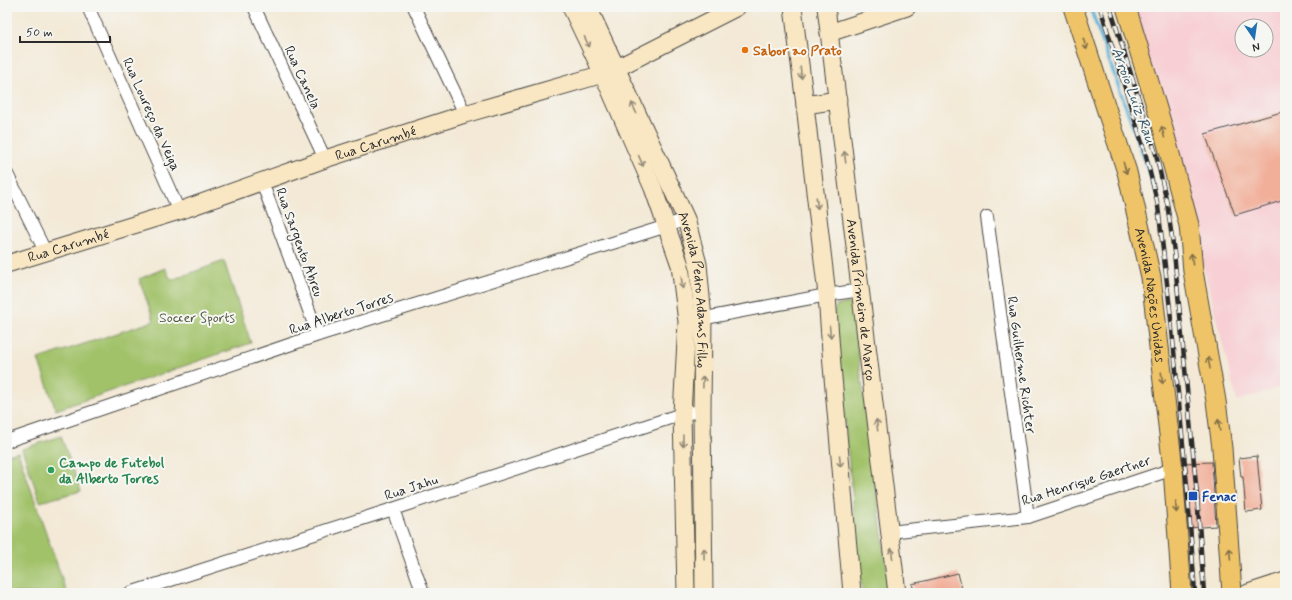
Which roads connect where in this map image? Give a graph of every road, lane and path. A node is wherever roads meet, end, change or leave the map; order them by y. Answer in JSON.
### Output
{"nodes":[{"id":1,"x":88,"y":7,"type":"edge"},
{"id":2,"x":254,"y":7,"type":"edge"},
{"id":3,"x":414,"y":7,"type":"edge"},
{"id":4,"x":571,"y":7,"type":"edge"},
{"id":5,"x":588,"y":7,"type":"edge"},
{"id":6,"x":793,"y":7,"type":"edge"},
{"id":7,"x":826,"y":7,"type":"edge"},
{"id":8,"x":907,"y":7,"type":"edge"},
{"id":9,"x":1073,"y":7,"type":"edge"},
{"id":10,"x":1126,"y":7,"type":"edge"},
{"id":11,"x":733,"y":8,"type":"edge"},
{"id":12,"x":829,"y":33,"type":"junction"},
{"id":13,"x":610,"y":71,"type":"junction"},
{"id":14,"x":838,"y":100,"type":"junction"},
{"id":15,"x":805,"y":105,"type":"junction"},
{"id":16,"x":465,"y":114,"type":"junction"},
{"id":17,"x":325,"y":159,"type":"junction"},
{"id":18,"x":7,"y":174,"type":"edge"},
{"id":19,"x":262,"y":182,"type":"junction"},
{"id":20,"x":179,"y":211,"type":"junction"},
{"id":21,"x":987,"y":217,"type":"dead end"},
{"id":22,"x":686,"y":219,"type":"junction"},
{"id":23,"x":667,"y":226,"type":"junction"},
{"id":24,"x":45,"y":251,"type":"junction"},
{"id":25,"x":7,"y":264,"type":"edge"},
{"id":26,"x":861,"y":290,"type":"junction"},
{"id":27,"x":827,"y":295,"type":"junction"},
{"id":28,"x":695,"y":320,"type":"junction"},
{"id":29,"x":318,"y":335,"type":"junction"},
{"id":30,"x":702,"y":411,"type":"junction"},
{"id":31,"x":682,"y":414,"type":"junction"},
{"id":32,"x":7,"y":441,"type":"edge"},
{"id":33,"x":1173,"y":469,"type":"junction"},
{"id":34,"x":394,"y":509,"type":"junction"},
{"id":35,"x":1028,"y":516,"type":"junction"},
{"id":36,"x":889,"y":532,"type":"junction"},
{"id":37,"x":1285,"y":581,"type":"edge"},
{"id":38,"x":130,"y":593,"type":"edge"},
{"id":39,"x":423,"y":593,"type":"edge"},
{"id":40,"x":686,"y":593,"type":"edge"},
{"id":41,"x":704,"y":593,"type":"edge"},
{"id":42,"x":852,"y":593,"type":"edge"},
{"id":43,"x":897,"y":593,"type":"edge"},
{"id":44,"x":1182,"y":593,"type":"edge"},
{"id":45,"x":1232,"y":593,"type":"edge"},
{"id":46,"x":1248,"y":593,"type":"edge"}],
"edges":[{"from":1,"to":20,"type":"street","name":"Rua Loureço da Veiga"},
{"from":2,"to":17,"type":"street","name":"Rua Canela"},
{"from":3,"to":16,"type":"street"},
{"from":4,"to":13,"type":"main road","name":"Avenida Pedro Adams Filho","one_way":true},
{"from":5,"to":13,"type":"main road","name":"Avenida Pedro Adams Filho"},
{"from":6,"to":15,"type":"main road","one_way":true},
{"from":7,"to":12,"type":"main road","name":"Avenida Primeiro de Março"},
{"from":8,"to":12,"type":"main road"},
{"from":9,"to":33,"type":"main road","name":"Avenida Nações Unidas","one_way":true},
{"from":45,"to":10,"type":"main road","one_way":true},
{"from":11,"to":13,"type":"main road","name":"Rua Carumbé"},
{"from":12,"to":14,"type":"main road","name":"Avenida Primeiro de Março"},
{"from":13,"to":16,"type":"main road","name":"Rua Carumbé"},
{"from":22,"to":13,"type":"main road","name":"Avenida Pedro Adams Filho","one_way":true},
{"from":13,"to":23,"type":"main road","name":"Avenida Pedro Adams Filho","one_way":true},
{"from":14,"to":15,"type":"main road"},
{"from":26,"to":14,"type":"main road","name":"Avenida Primeiro de Março","one_way":true},
{"from":15,"to":27,"type":"main road","one_way":true},
{"from":16,"to":17,"type":"main road","name":"Rua Carumbé"},
{"from":17,"to":19,"type":"main road","name":"Rua Carumbé"},
{"from":18,"to":24,"type":"street"},
{"from":19,"to":20,"type":"main road","name":"Rua Carumbé"},
{"from":19,"to":29,"type":"street","name":"Rua Sargento Abreu"},
{"from":20,"to":24,"type":"main road","name":"Rua Carumbé"},
{"from":21,"to":35,"type":"street","name":"Rua Guilherme Richter"},
{"from":22,"to":23,"type":"street","name":"Rua Alberto Torres"},
{"from":22,"to":28,"type":"main road","name":"Avenida Pedro Adams Filho"},
{"from":23,"to":28,"type":"main road","name":"Avenida Pedro Adams Filho","one_way":true},
{"from":23,"to":29,"type":"street","name":"Rua Alberto Torres"},
{"from":24,"to":25,"type":"main road","name":"Rua Carumbé"},
{"from":26,"to":27,"type":"street"},
{"from":36,"to":26,"type":"main road","name":"Avenida Primeiro de Março","one_way":true},
{"from":27,"to":28,"type":"street"},
{"from":27,"to":42,"type":"main road","one_way":true},
{"from":30,"to":28,"type":"main road","name":"Avenida Pedro Adams Filho","one_way":true},
{"from":28,"to":31,"type":"main road","name":"Avenida Pedro Adams Filho"},
{"from":29,"to":32,"type":"street","name":"Rua Alberto Torres"},
{"from":30,"to":31,"type":"street","name":"Rua Jahu"},
{"from":41,"to":30,"type":"main road","name":"Avenida Pedro Adams Filho","one_way":true},
{"from":31,"to":34,"type":"street","name":"Rua Jahu"},
{"from":31,"to":40,"type":"main road","name":"Avenida Pedro Adams Filho","one_way":true},
{"from":33,"to":35,"type":"street","name":"Rua Henrique Gaertner"},
{"from":33,"to":44,"type":"main road","name":"Avenida Nações Unidas","one_way":true},
{"from":34,"to":38,"type":"street","name":"Rua Jahu"},
{"from":34,"to":39,"type":"street"},
{"from":35,"to":36,"type":"street","name":"Rua Henrique Gaertner"},
{"from":43,"to":36,"type":"main road","name":"Avenida Primeiro de Março","one_way":true},
{"from":37,"to":46,"type":"main road"}]}
